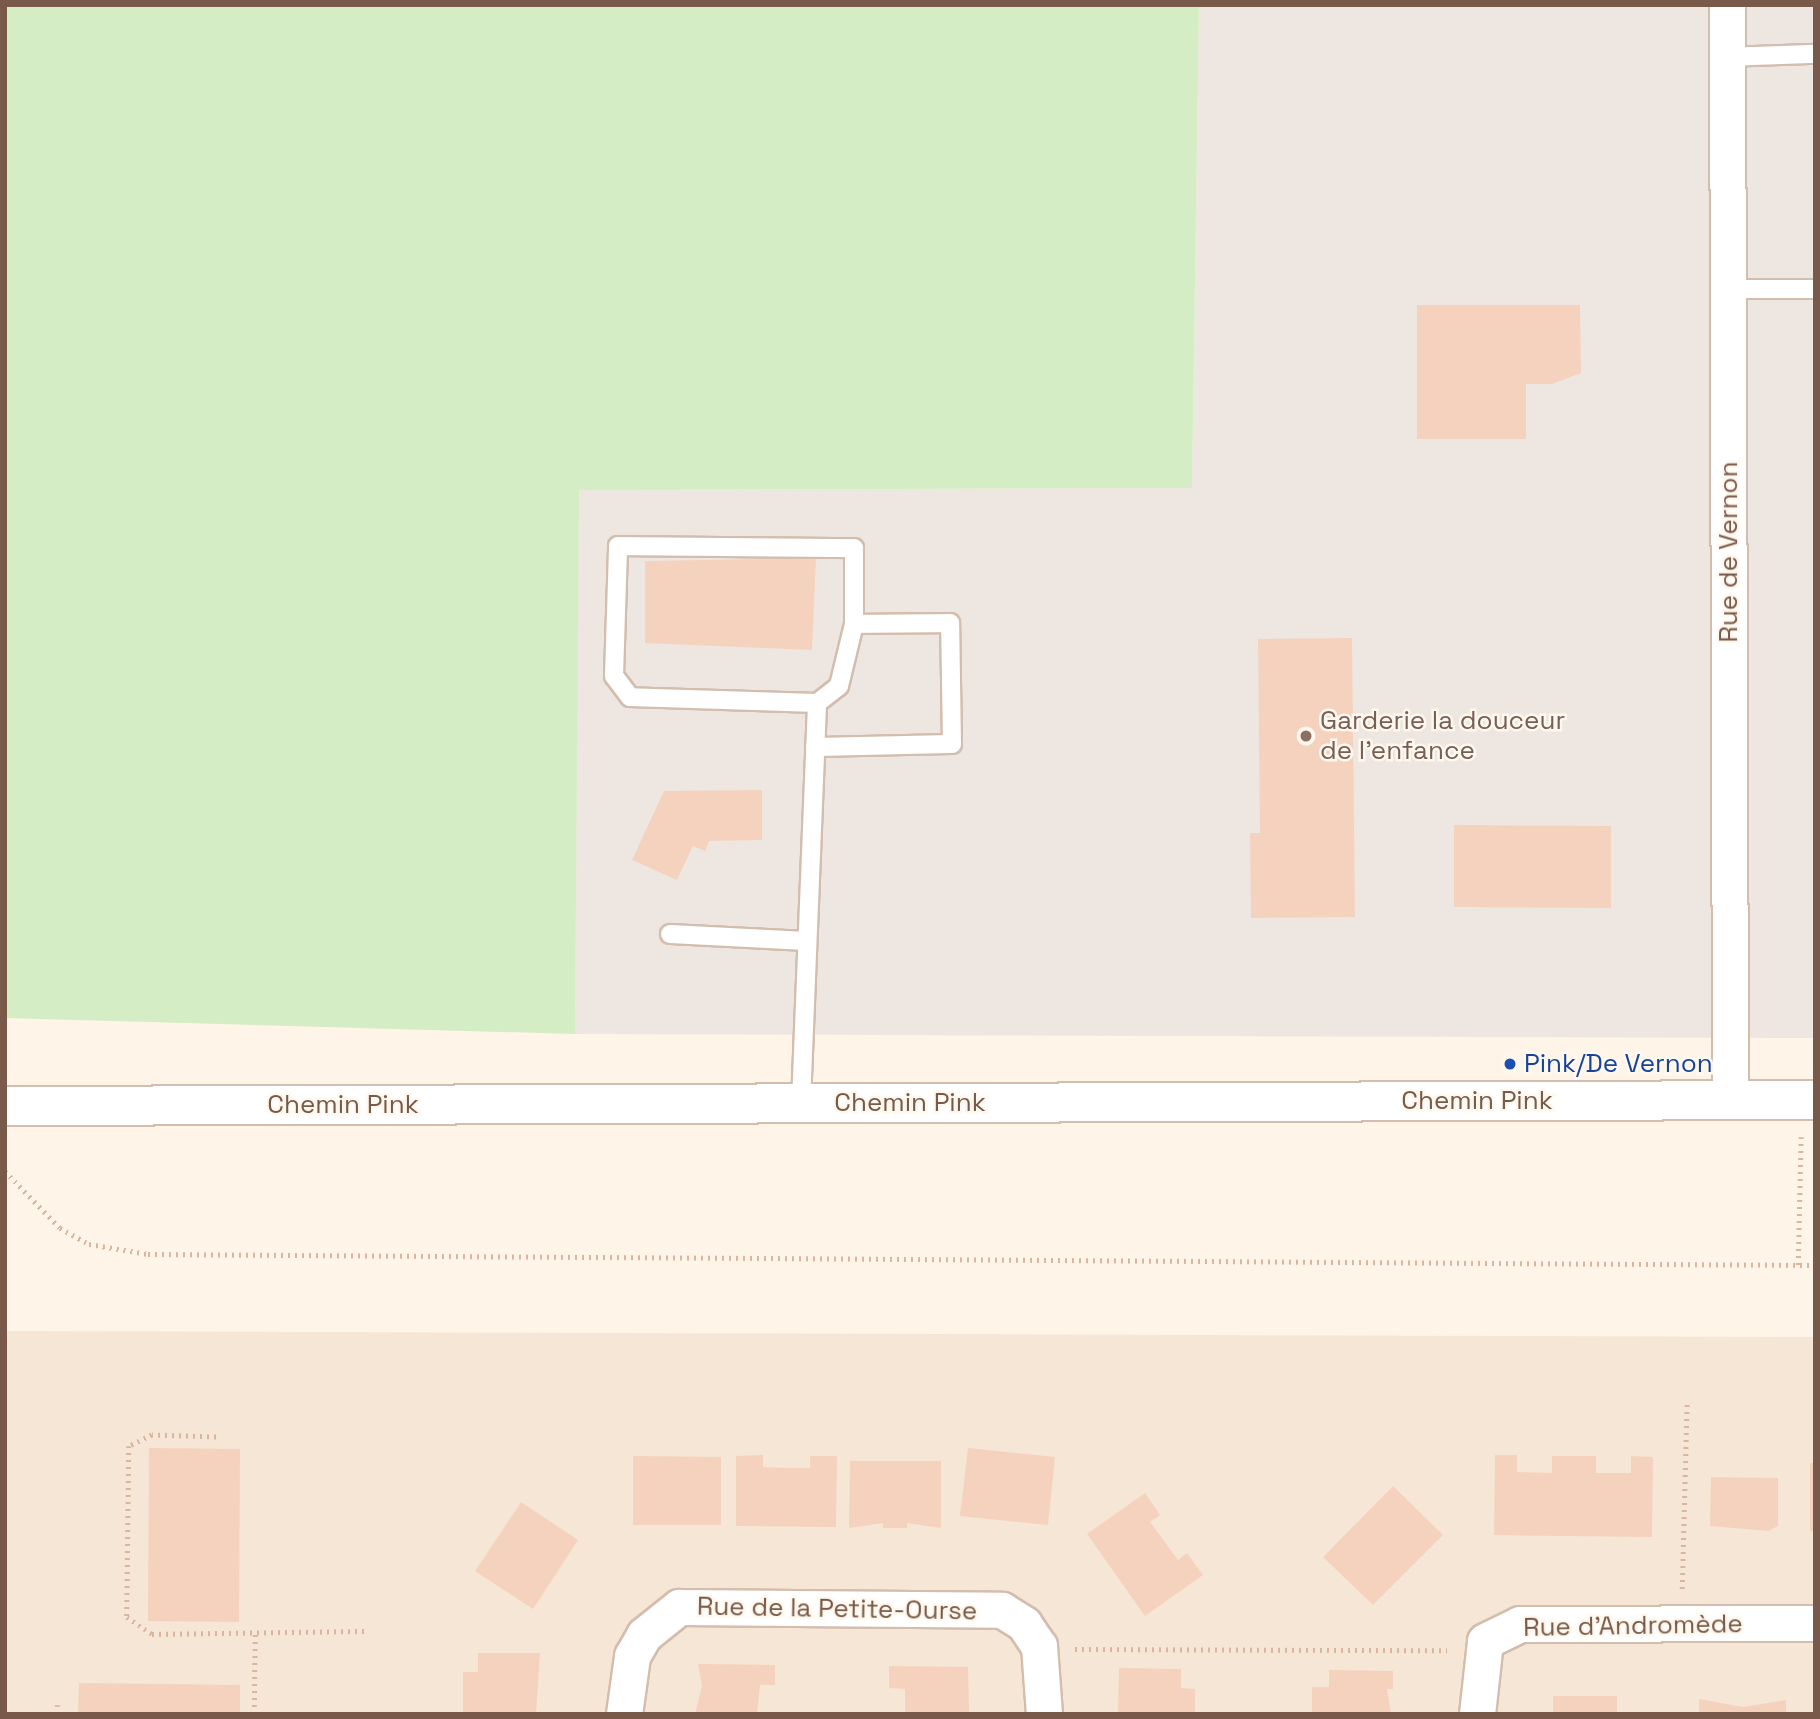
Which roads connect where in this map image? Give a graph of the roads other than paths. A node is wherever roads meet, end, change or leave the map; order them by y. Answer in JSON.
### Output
{"nodes":[{"id":1,"x":1727,"y":5,"type":"edge"},
{"id":2,"x":1815,"y":54,"type":"edge"},
{"id":3,"x":1727,"y":57,"type":"junction"},
{"id":4,"x":1728,"y":289,"type":"junction"},
{"id":5,"x":1815,"y":289,"type":"edge"},
{"id":6,"x":854,"y":624,"type":"junction"},
{"id":7,"x":817,"y":703,"type":"junction"},
{"id":8,"x":815,"y":747,"type":"junction"},
{"id":9,"x":670,"y":934,"type":"dead end"},
{"id":10,"x":807,"y":941,"type":"junction"},
{"id":11,"x":1730,"y":1100,"type":"junction"},
{"id":12,"x":1808,"y":1100,"type":"edge"},
{"id":13,"x":801,"y":1103,"type":"junction"},
{"id":14,"x":5,"y":1106,"type":"edge"},
{"id":15,"x":1815,"y":1623,"type":"edge"},
{"id":16,"x":624,"y":1714,"type":"edge"},
{"id":17,"x":1044,"y":1714,"type":"edge"},
{"id":18,"x":1477,"y":1714,"type":"edge"}],
"edges":[{"from":1,"to":3,"type":"street","name":"Rue de Vernon"},
{"from":2,"to":3,"type":"lane"},
{"from":3,"to":4,"type":"street","name":"Rue de Vernon"},
{"from":4,"to":5,"type":"lane"},
{"from":4,"to":11,"type":"street","name":"Rue de Vernon"},
{"from":6,"to":7,"type":"lane"},
{"from":6,"to":7,"type":"lane"},
{"from":6,"to":8,"type":"lane"},
{"from":7,"to":8,"type":"lane"},
{"from":8,"to":10,"type":"lane"},
{"from":9,"to":10,"type":"lane"},
{"from":10,"to":13,"type":"lane"},
{"from":11,"to":12,"type":"main road","name":"Chemin Pink"},
{"from":11,"to":13,"type":"main road","name":"Chemin Pink"},
{"from":13,"to":14,"type":"main road","name":"Chemin Pink"},
{"from":15,"to":18,"type":"street","name":"Rue d'Andromède"},
{"from":16,"to":17,"type":"street","name":"Rue de la Petite-Ourse"}]}
